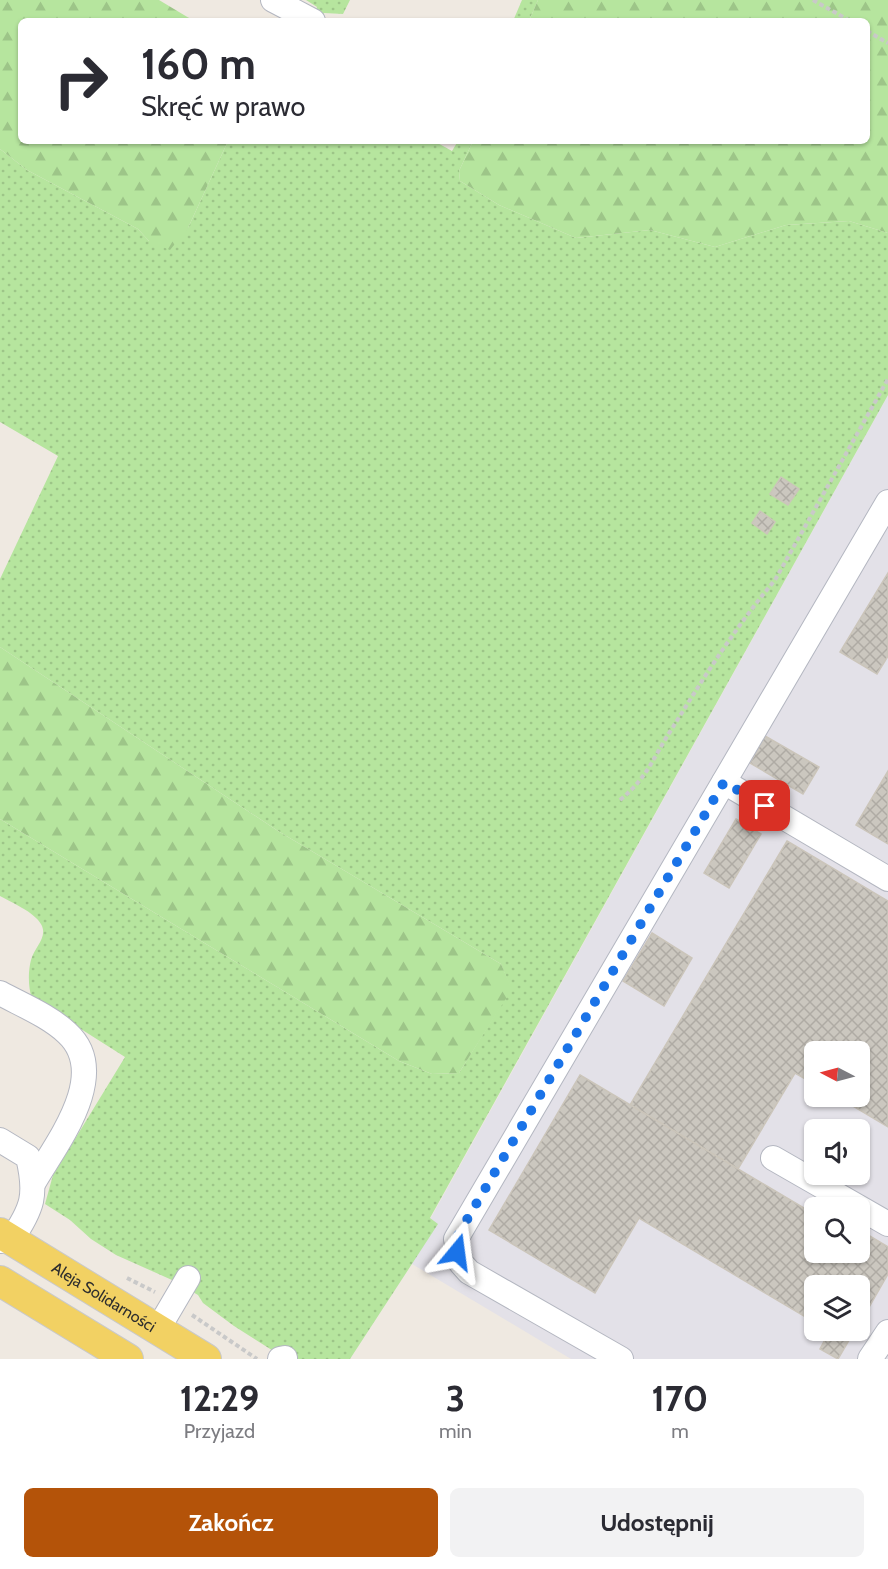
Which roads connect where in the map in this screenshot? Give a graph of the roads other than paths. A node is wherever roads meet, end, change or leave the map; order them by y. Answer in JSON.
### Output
{"nodes":[{"id":1,"x":273,"y":0,"type":"edge"},
{"id":2,"x":307,"y":18,"type":"edge"},
{"id":3,"x":888,"y":502,"type":"edge"},
{"id":4,"x":724,"y":782,"type":"junction"},
{"id":5,"x":888,"y":879,"type":"edge"},
{"id":6,"x":0,"y":993,"type":"edge"},
{"id":7,"x":0,"y":1140,"type":"edge"},
{"id":8,"x":773,"y":1158,"type":"dead end"},
{"id":9,"x":34,"y":1182,"type":"junction"},
{"id":10,"x":31,"y":1208,"type":"junction"},
{"id":11,"x":888,"y":1224,"type":"edge"},
{"id":12,"x":4,"y":1238,"type":"edge"},
{"id":13,"x":52,"y":1264,"type":"junction"},
{"id":14,"x":188,"y":1278,"type":"dead end"},
{"id":15,"x":0,"y":1281,"type":"edge"},
{"id":16,"x":0,"y":1300,"type":"edge"},
{"id":17,"x":31,"y":1300,"type":"junction"},
{"id":18,"x":158,"y":1329,"type":"junction"},
{"id":19,"x":888,"y":1332,"type":"edge"},
{"id":20,"x":128,"y":1359,"type":"edge"},
{"id":21,"x":206,"y":1359,"type":"edge"},
{"id":22,"x":621,"y":1359,"type":"edge"},
{"id":23,"x":870,"y":1359,"type":"edge"}],
"edges":[{"from":1,"to":2,"type":"lane"},
{"from":3,"to":4,"type":"lane"},
{"from":4,"to":5,"type":"lane"},
{"from":4,"to":22,"type":"lane"},
{"from":6,"to":9,"type":"lane"},
{"from":7,"to":9,"type":"lane"},
{"from":8,"to":11,"type":"lane"},
{"from":9,"to":10,"type":"lane"},
{"from":10,"to":12,"type":"lane"},
{"from":10,"to":13,"type":"lane"},
{"from":12,"to":13,"type":"main road","name":"Aleja Solidarności"},
{"from":13,"to":18,"type":"main road","name":"Aleja Solidarności"},
{"from":14,"to":18,"type":"lane"},
{"from":15,"to":17,"type":"main road"},
{"from":16,"to":17,"type":"lane"},
{"from":17,"to":20,"type":"main road"},
{"from":18,"to":21,"type":"main road","name":"Aleja Solidarności"},
{"from":19,"to":23,"type":"lane"}]}
